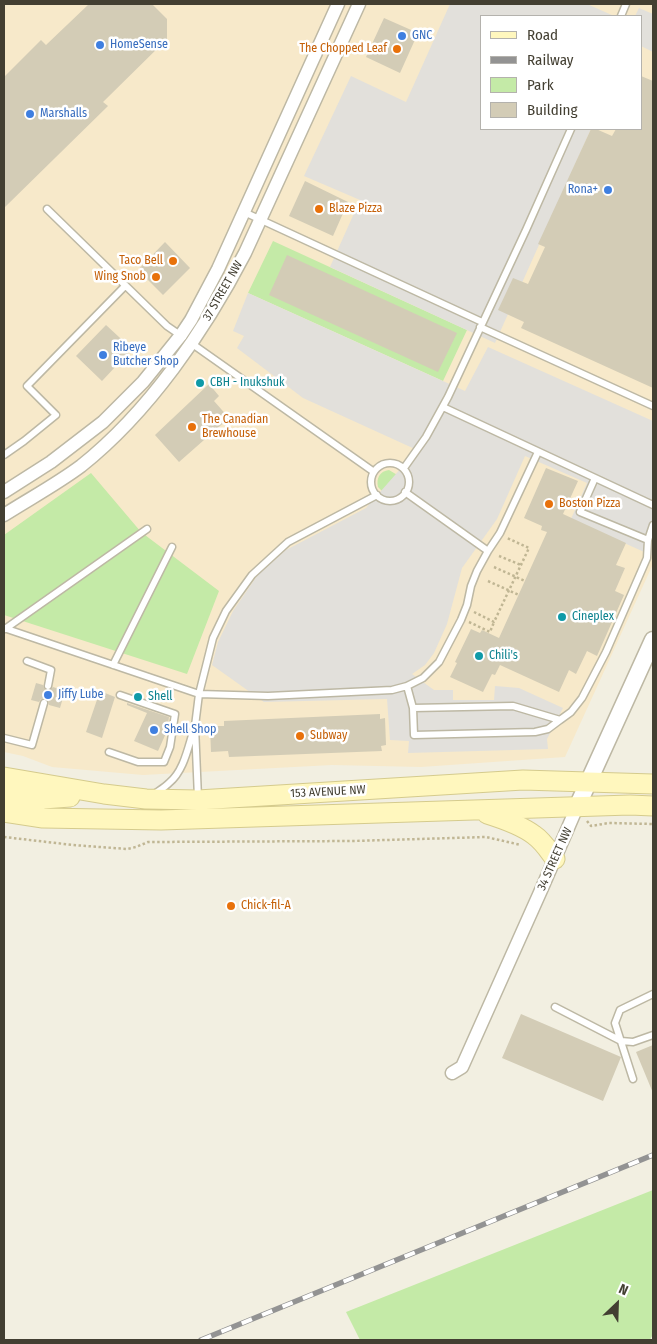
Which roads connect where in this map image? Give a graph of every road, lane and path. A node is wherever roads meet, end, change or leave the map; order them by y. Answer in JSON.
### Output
{"nodes":[{"id":1,"x":338,"y":4,"type":"edge"},
{"id":2,"x":359,"y":4,"type":"edge"},
{"id":3,"x":571,"y":130,"type":"edge"},
{"id":4,"x":47,"y":209,"type":"dead end"},
{"id":5,"x":244,"y":212,"type":"junction"},
{"id":6,"x":260,"y":220,"type":"junction"},
{"id":7,"x":125,"y":286,"type":"junction"},
{"id":8,"x":481,"y":324,"type":"junction"},
{"id":9,"x":181,"y":335,"type":"junction"},
{"id":10,"x":192,"y":343,"type":"junction"},
{"id":11,"x":653,"y":406,"type":"edge"},
{"id":12,"x":443,"y":407,"type":"junction"},
{"id":13,"x":538,"y":452,"type":"junction"},
{"id":14,"x":4,"y":454,"type":"edge"},
{"id":15,"x":404,"y":468,"type":"junction"},
{"id":16,"x":374,"y":472,"type":"junction"},
{"id":17,"x":595,"y":478,"type":"junction"},
{"id":18,"x":4,"y":492,"type":"edge"},
{"id":19,"x":406,"y":492,"type":"junction"},
{"id":20,"x":377,"y":495,"type":"junction"},
{"id":21,"x":653,"y":505,"type":"edge"},
{"id":22,"x":4,"y":515,"type":"edge"},
{"id":23,"x":653,"y":525,"type":"edge"},
{"id":24,"x":146,"y":529,"type":"dead end"},
{"id":25,"x":508,"y":538,"type":"dead end"},
{"id":26,"x":648,"y":540,"type":"junction"},
{"id":27,"x":172,"y":547,"type":"dead end"},
{"id":28,"x":488,"y":551,"type":"junction"},
{"id":29,"x":499,"y":556,"type":"dead end"},
{"id":30,"x":521,"y":565,"type":"junction"},
{"id":31,"x":494,"y":567,"type":"dead end"},
{"id":32,"x":516,"y":576,"type":"junction"},
{"id":33,"x":488,"y":581,"type":"dead end"},
{"id":34,"x":525,"y":581,"type":"dead end"},
{"id":35,"x":509,"y":590,"type":"junction"},
{"id":36,"x":519,"y":595,"type":"dead end"},
{"id":37,"x":474,"y":612,"type":"dead end"},
{"id":38,"x":469,"y":622,"type":"dead end"},
{"id":39,"x":494,"y":622,"type":"junction"},
{"id":40,"x":4,"y":628,"type":"edge"},
{"id":41,"x":653,"y":640,"type":"edge"},
{"id":42,"x":27,"y":661,"type":"dead end"},
{"id":43,"x":113,"y":665,"type":"junction"},
{"id":44,"x":48,"y":686,"type":"dead end"},
{"id":45,"x":408,"y":686,"type":"junction"},
{"id":46,"x":199,"y":694,"type":"junction"},
{"id":47,"x":120,"y":695,"type":"dead end"},
{"id":48,"x":44,"y":704,"type":"dead end"},
{"id":49,"x":412,"y":708,"type":"junction"},
{"id":50,"x":560,"y":720,"type":"junction"},
{"id":51,"x":195,"y":726,"type":"junction"},
{"id":52,"x":4,"y":738,"type":"edge"},
{"id":53,"x":109,"y":752,"type":"dead end"},
{"id":54,"x":4,"y":777,"type":"edge"},
{"id":55,"x":588,"y":782,"type":"junction"},
{"id":56,"x":653,"y":784,"type":"edge"},
{"id":57,"x":4,"y":793,"type":"edge"},
{"id":58,"x":104,"y":794,"type":"junction"},
{"id":59,"x":146,"y":799,"type":"junction"},
{"id":60,"x":198,"y":800,"type":"junction"},
{"id":61,"x":653,"y":806,"type":"edge"},
{"id":62,"x":477,"y":810,"type":"junction"},
{"id":63,"x":4,"y":812,"type":"edge"},
{"id":64,"x":582,"y":814,"type":"junction"},
{"id":65,"x":141,"y":820,"type":"junction"},
{"id":66,"x":653,"y":824,"type":"edge"},
{"id":67,"x":4,"y":837,"type":"edge"},
{"id":68,"x":525,"y":844,"type":"dead end"},
{"id":69,"x":555,"y":859,"type":"junction"},
{"id":70,"x":653,"y":994,"type":"edge"},
{"id":71,"x":556,"y":1007,"type":"dead end"},
{"id":72,"x":653,"y":1035,"type":"edge"},
{"id":73,"x":621,"y":1041,"type":"junction"},
{"id":74,"x":452,"y":1073,"type":"dead end"},
{"id":75,"x":633,"y":1079,"type":"dead end"}],
"edges":[{"from":1,"to":5,"type":"street","name":"37 STREET NW"},
{"from":2,"to":6,"type":"street","name":"37 STREET NW"},
{"from":3,"to":8,"type":"lane"},
{"from":4,"to":7,"type":"lane"},
{"from":5,"to":6,"type":"lane"},
{"from":5,"to":9,"type":"street","name":"37 STREET NW"},
{"from":6,"to":8,"type":"lane"},
{"from":6,"to":10,"type":"street","name":"37 STREET NW"},
{"from":7,"to":9,"type":"lane"},
{"from":7,"to":14,"type":"lane"},
{"from":8,"to":11,"type":"lane"},
{"from":8,"to":12,"type":"lane"},
{"from":9,"to":10,"type":"lane"},
{"from":9,"to":18,"type":"street","name":"37 STREET NW"},
{"from":10,"to":16,"type":"lane"},
{"from":10,"to":22,"type":"street","name":"37 STREET NW"},
{"from":12,"to":13,"type":"lane"},
{"from":12,"to":15,"type":"lane"},
{"from":13,"to":17,"type":"lane"},
{"from":13,"to":28,"type":"lane"},
{"from":15,"to":16,"type":"lane"},
{"from":15,"to":19,"type":"lane"},
{"from":16,"to":20,"type":"lane"},
{"from":17,"to":21,"type":"lane"},
{"from":17,"to":26,"type":"lane"},
{"from":19,"to":20,"type":"lane"},
{"from":19,"to":28,"type":"lane"},
{"from":20,"to":46,"type":"lane"},
{"from":23,"to":26,"type":"lane"},
{"from":24,"to":40,"type":"lane"},
{"from":25,"to":30,"type":"path"},
{"from":26,"to":50,"type":"lane"},
{"from":27,"to":43,"type":"lane"},
{"from":28,"to":45,"type":"lane"},
{"from":29,"to":30,"type":"path"},
{"from":30,"to":32,"type":"path"},
{"from":31,"to":32,"type":"path"},
{"from":32,"to":34,"type":"path"},
{"from":32,"to":35,"type":"path"},
{"from":33,"to":35,"type":"path"},
{"from":35,"to":36,"type":"path"},
{"from":35,"to":39,"type":"path"},
{"from":37,"to":39,"type":"path"},
{"from":38,"to":39,"type":"path"},
{"from":40,"to":43,"type":"lane"},
{"from":41,"to":55,"type":"street","name":"34 STREET NW"},
{"from":42,"to":44,"type":"lane"},
{"from":43,"to":46,"type":"lane"},
{"from":45,"to":46,"type":"lane"},
{"from":45,"to":49,"type":"lane"},
{"from":46,"to":51,"type":"lane"},
{"from":47,"to":53,"type":"lane"},
{"from":48,"to":52,"type":"lane"},
{"from":49,"to":50,"type":"lane"},
{"from":49,"to":50,"type":"lane"},
{"from":51,"to":59,"type":"lane"},
{"from":51,"to":60,"type":"lane"},
{"from":54,"to":58,"type":"main road","name":"153 AVENUE NW"},
{"from":55,"to":56,"type":"main road","name":"153 AVENUE NW"},
{"from":55,"to":60,"type":"main road","name":"153 AVENUE NW"},
{"from":55,"to":64,"type":"street","name":"34 STREET NW"},
{"from":57,"to":58,"type":"main road"},
{"from":58,"to":59,"type":"main road","name":"153 AVENUE NW"},
{"from":59,"to":60,"type":"main road","name":"153 AVENUE NW"},
{"from":60,"to":65,"type":"lane"},
{"from":61,"to":64,"type":"main road","name":"153 AVENUE NW"},
{"from":62,"to":64,"type":"main road","name":"153 AVENUE NW"},
{"from":62,"to":65,"type":"main road","name":"153 AVENUE NW"},
{"from":62,"to":69,"type":"main road"},
{"from":63,"to":65,"type":"main road","name":"153 AVENUE NW"},
{"from":64,"to":66,"type":"path"},
{"from":64,"to":69,"type":"street","name":"34 STREET NW"},
{"from":67,"to":68,"type":"path"},
{"from":69,"to":74,"type":"street","name":"34 STREET NW"},
{"from":70,"to":73,"type":"lane"},
{"from":71,"to":73,"type":"lane"},
{"from":72,"to":73,"type":"lane"},
{"from":73,"to":75,"type":"lane"}]}
